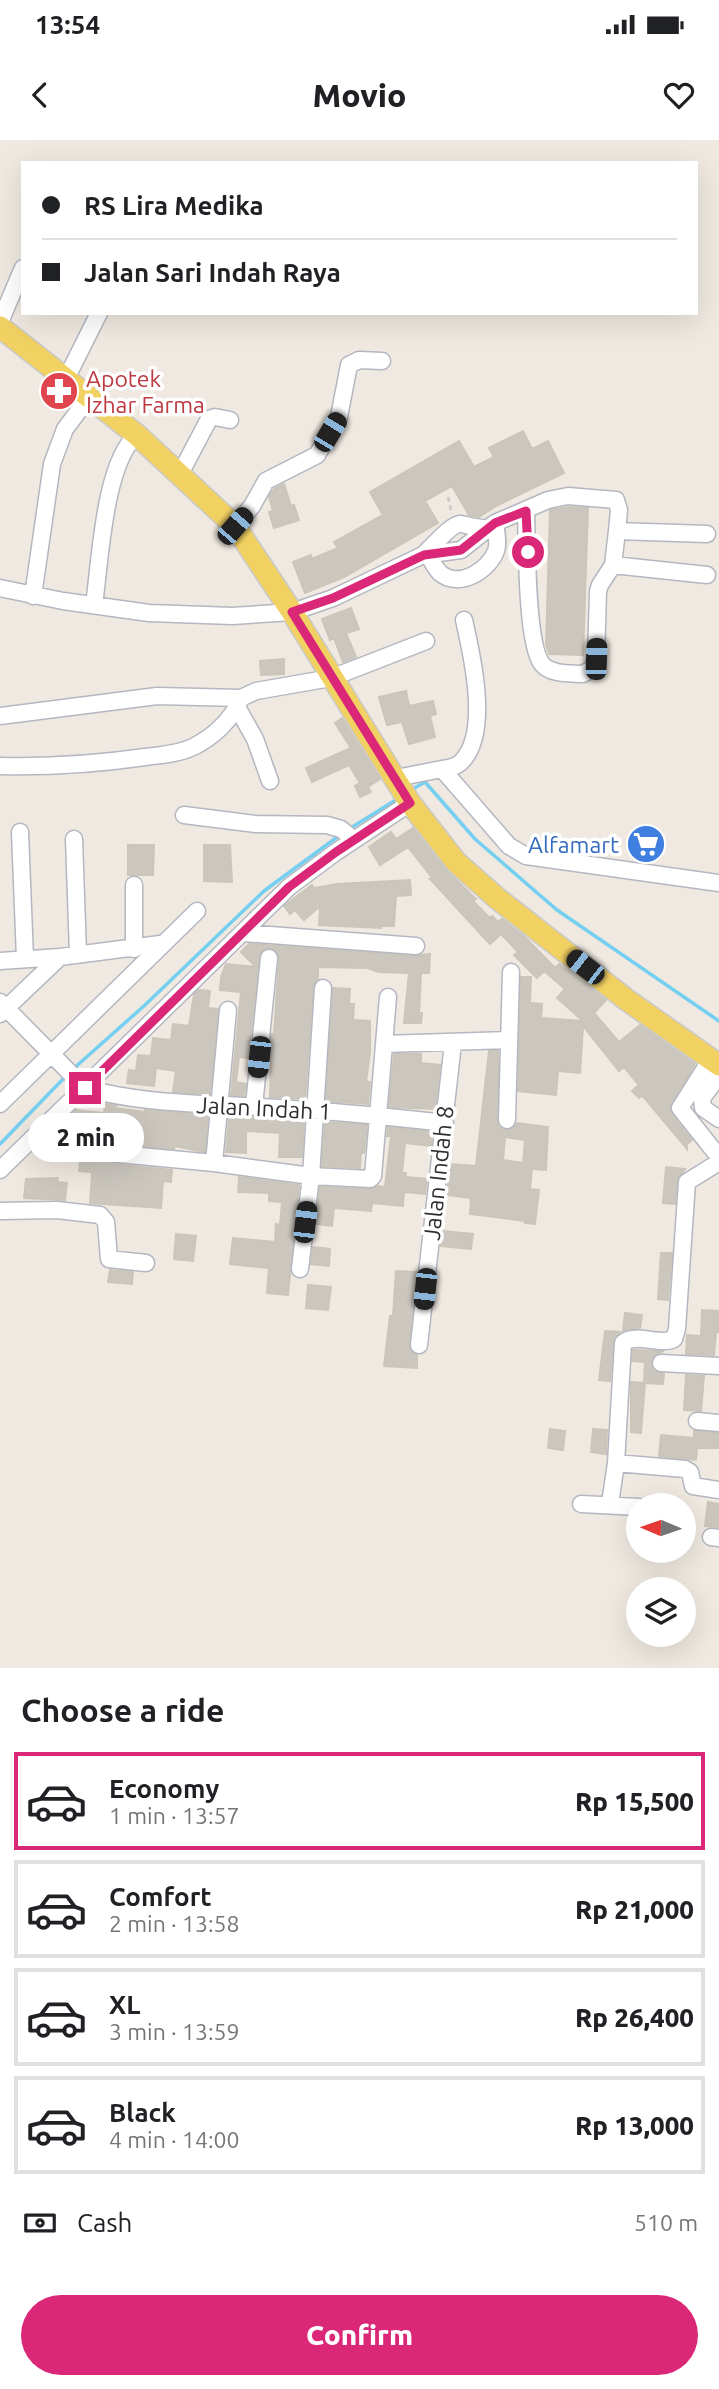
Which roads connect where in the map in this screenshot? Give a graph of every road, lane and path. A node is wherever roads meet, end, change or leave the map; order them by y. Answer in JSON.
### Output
{"nodes":[{"id":1,"x":21,"y":273,"type":"edge"},
{"id":2,"x":98,"y":315,"type":"edge"},
{"id":3,"x":0,"y":325,"type":"edge"},
{"id":4,"x":382,"y":361,"type":"dead end"},
{"id":5,"x":66,"y":379,"type":"junction"},
{"id":6,"x":89,"y":397,"type":"junction"},
{"id":7,"x":230,"y":420,"type":"dead end"},
{"id":8,"x":137,"y":435,"type":"junction"},
{"id":9,"x":180,"y":474,"type":"junction"},
{"id":10,"x":526,"y":511,"type":"junction"},
{"id":11,"x":235,"y":526,"type":"junction"},
{"id":12,"x":492,"y":526,"type":"junction"},
{"id":13,"x":617,"y":531,"type":"junction"},
{"id":14,"x":707,"y":534,"type":"dead end"},
{"id":15,"x":426,"y":554,"type":"junction"},
{"id":16,"x":613,"y":565,"type":"junction"},
{"id":17,"x":707,"y":575,"type":"dead end"},
{"id":18,"x":0,"y":588,"type":"edge"},
{"id":19,"x":33,"y":596,"type":"junction"},
{"id":20,"x":94,"y":605,"type":"junction"},
{"id":21,"x":292,"y":612,"type":"junction"},
{"id":22,"x":464,"y":620,"type":"dead end"},
{"id":23,"x":426,"y":641,"type":"dead end"},
{"id":24,"x":331,"y":678,"type":"junction"},
{"id":25,"x":239,"y":703,"type":"junction"},
{"id":26,"x":0,"y":716,"type":"edge"},
{"id":27,"x":0,"y":766,"type":"edge"},
{"id":28,"x":442,"y":769,"type":"junction"},
{"id":29,"x":270,"y":780,"type":"dead end"},
{"id":30,"x":403,"y":792,"type":"junction"},
{"id":31,"x":184,"y":815,"type":"dead end"},
{"id":32,"x":20,"y":832,"type":"dead end"},
{"id":33,"x":348,"y":835,"type":"junction"},
{"id":34,"x":74,"y":839,"type":"dead end"},
{"id":35,"x":719,"y":883,"type":"edge"},
{"id":36,"x":134,"y":885,"type":"dead end"},
{"id":37,"x":197,"y":911,"type":"dead end"},
{"id":38,"x":243,"y":933,"type":"junction"},
{"id":39,"x":160,"y":944,"type":"junction"},
{"id":40,"x":416,"y":946,"type":"dead end"},
{"id":41,"x":134,"y":949,"type":"junction"},
{"id":42,"x":78,"y":954,"type":"junction"},
{"id":43,"x":60,"y":957,"type":"junction"},
{"id":44,"x":269,"y":958,"type":"dead end"},
{"id":45,"x":26,"y":959,"type":"junction"},
{"id":46,"x":0,"y":961,"type":"edge"},
{"id":47,"x":511,"y":972,"type":"dead end"},
{"id":48,"x":323,"y":988,"type":"dead end"},
{"id":49,"x":388,"y":996,"type":"dead end"},
{"id":50,"x":2,"y":1008,"type":"edge"},
{"id":51,"x":228,"y":1010,"type":"dead end"},
{"id":52,"x":509,"y":1040,"type":"junction"},
{"id":53,"x":453,"y":1043,"type":"junction"},
{"id":54,"x":384,"y":1045,"type":"junction"},
{"id":55,"x":57,"y":1058,"type":"junction"},
{"id":56,"x":716,"y":1067,"type":"edge"},
{"id":57,"x":82,"y":1085,"type":"junction"},
{"id":58,"x":0,"y":1104,"type":"edge"},
{"id":59,"x":218,"y":1106,"type":"junction"},
{"id":60,"x":254,"y":1106,"type":"junction"},
{"id":61,"x":315,"y":1110,"type":"junction"},
{"id":62,"x":378,"y":1116,"type":"junction"},
{"id":63,"x":719,"y":1119,"type":"edge"},
{"id":64,"x":507,"y":1120,"type":"dead end"},
{"id":65,"x":445,"y":1123,"type":"junction"},
{"id":66,"x":35,"y":1139,"type":"junction"},
{"id":67,"x":719,"y":1160,"type":"edge"},
{"id":68,"x":214,"y":1163,"type":"junction"},
{"id":69,"x":0,"y":1170,"type":"edge"},
{"id":70,"x":311,"y":1176,"type":"junction"},
{"id":71,"x":0,"y":1211,"type":"edge"},
{"id":72,"x":146,"y":1263,"type":"dead end"},
{"id":73,"x":300,"y":1269,"type":"dead end"},
{"id":74,"x":419,"y":1345,"type":"dead end"},
{"id":75,"x":661,"y":1363,"type":"dead end"},
{"id":76,"x":719,"y":1366,"type":"edge"},
{"id":77,"x":697,"y":1421,"type":"dead end"},
{"id":78,"x":719,"y":1423,"type":"edge"},
{"id":79,"x":616,"y":1463,"type":"junction"},
{"id":80,"x":719,"y":1490,"type":"edge"},
{"id":81,"x":580,"y":1504,"type":"dead end"},
{"id":82,"x":610,"y":1504,"type":"junction"},
{"id":83,"x":626,"y":1506,"type":"edge"}],
"edges":[{"from":1,"to":3,"type":"street"},
{"from":2,"to":5,"type":"street"},
{"from":3,"to":5,"type":"main road"},
{"from":4,"to":11,"type":"street"},
{"from":5,"to":6,"type":"main road"},
{"from":6,"to":8,"type":"main road"},
{"from":6,"to":19,"type":"street"},
{"from":7,"to":9,"type":"street"},
{"from":8,"to":9,"type":"main road"},
{"from":8,"to":20,"type":"street"},
{"from":9,"to":11,"type":"main road"},
{"from":10,"to":12,"type":"street"},
{"from":10,"to":13,"type":"street"},
{"from":10,"to":16,"type":"street"},
{"from":11,"to":21,"type":"main road"},
{"from":12,"to":15,"type":"street"},
{"from":12,"to":15,"type":"street"},
{"from":12,"to":15,"type":"street"},
{"from":13,"to":14,"type":"street"},
{"from":13,"to":16,"type":"street"},
{"from":15,"to":21,"type":"street"},
{"from":16,"to":17,"type":"street"},
{"from":18,"to":19,"type":"street"},
{"from":19,"to":20,"type":"street"},
{"from":20,"to":21,"type":"street"},
{"from":21,"to":24,"type":"main road"},
{"from":22,"to":28,"type":"street"},
{"from":23,"to":24,"type":"street"},
{"from":24,"to":25,"type":"street"},
{"from":24,"to":30,"type":"main road"},
{"from":25,"to":26,"type":"street"},
{"from":25,"to":27,"type":"street"},
{"from":25,"to":29,"type":"street"},
{"from":28,"to":30,"type":"street"},
{"from":28,"to":35,"type":"street"},
{"from":30,"to":33,"type":"street"},
{"from":30,"to":56,"type":"main road"},
{"from":31,"to":33,"type":"street"},
{"from":32,"to":45,"type":"street"},
{"from":33,"to":38,"type":"street"},
{"from":34,"to":42,"type":"street"},
{"from":36,"to":41,"type":"street"},
{"from":37,"to":39,"type":"street"},
{"from":38,"to":40,"type":"street"},
{"from":38,"to":57,"type":"street"},
{"from":39,"to":41,"type":"street"},
{"from":39,"to":55,"type":"street"},
{"from":41,"to":42,"type":"street"},
{"from":42,"to":43,"type":"street"},
{"from":43,"to":45,"type":"street"},
{"from":43,"to":50,"type":"street"},
{"from":44,"to":60,"type":"street"},
{"from":45,"to":46,"type":"street"},
{"from":47,"to":52,"type":"street"},
{"from":48,"to":61,"type":"street"},
{"from":49,"to":54,"type":"street"},
{"from":50,"to":55,"type":"street"},
{"from":51,"to":59,"type":"street"},
{"from":52,"to":53,"type":"street"},
{"from":52,"to":64,"type":"street"},
{"from":53,"to":54,"type":"street"},
{"from":53,"to":65,"type":"street","name":"Jalan Indah 8"},
{"from":54,"to":62,"type":"street"},
{"from":55,"to":57,"type":"street"},
{"from":55,"to":58,"type":"street"},
{"from":56,"to":63,"type":"street"},
{"from":56,"to":67,"type":"street"},
{"from":57,"to":59,"type":"street","name":"Jalan Indah 1"},
{"from":57,"to":66,"type":"street"},
{"from":59,"to":60,"type":"street","name":"Jalan Indah 1"},
{"from":59,"to":68,"type":"street"},
{"from":60,"to":61,"type":"street","name":"Jalan Indah 1"},
{"from":61,"to":62,"type":"street","name":"Jalan Indah 1"},
{"from":61,"to":70,"type":"street"},
{"from":62,"to":65,"type":"street","name":"Jalan Indah 1"},
{"from":62,"to":70,"type":"street"},
{"from":65,"to":74,"type":"street","name":"Jalan Indah 8"},
{"from":66,"to":68,"type":"street"},
{"from":66,"to":69,"type":"street"},
{"from":67,"to":79,"type":"street"},
{"from":68,"to":70,"type":"street"},
{"from":70,"to":73,"type":"street"},
{"from":71,"to":72,"type":"street"},
{"from":75,"to":76,"type":"street"},
{"from":77,"to":78,"type":"street"},
{"from":79,"to":80,"type":"street"},
{"from":79,"to":82,"type":"street"},
{"from":81,"to":82,"type":"street"},
{"from":82,"to":83,"type":"street"}]}
